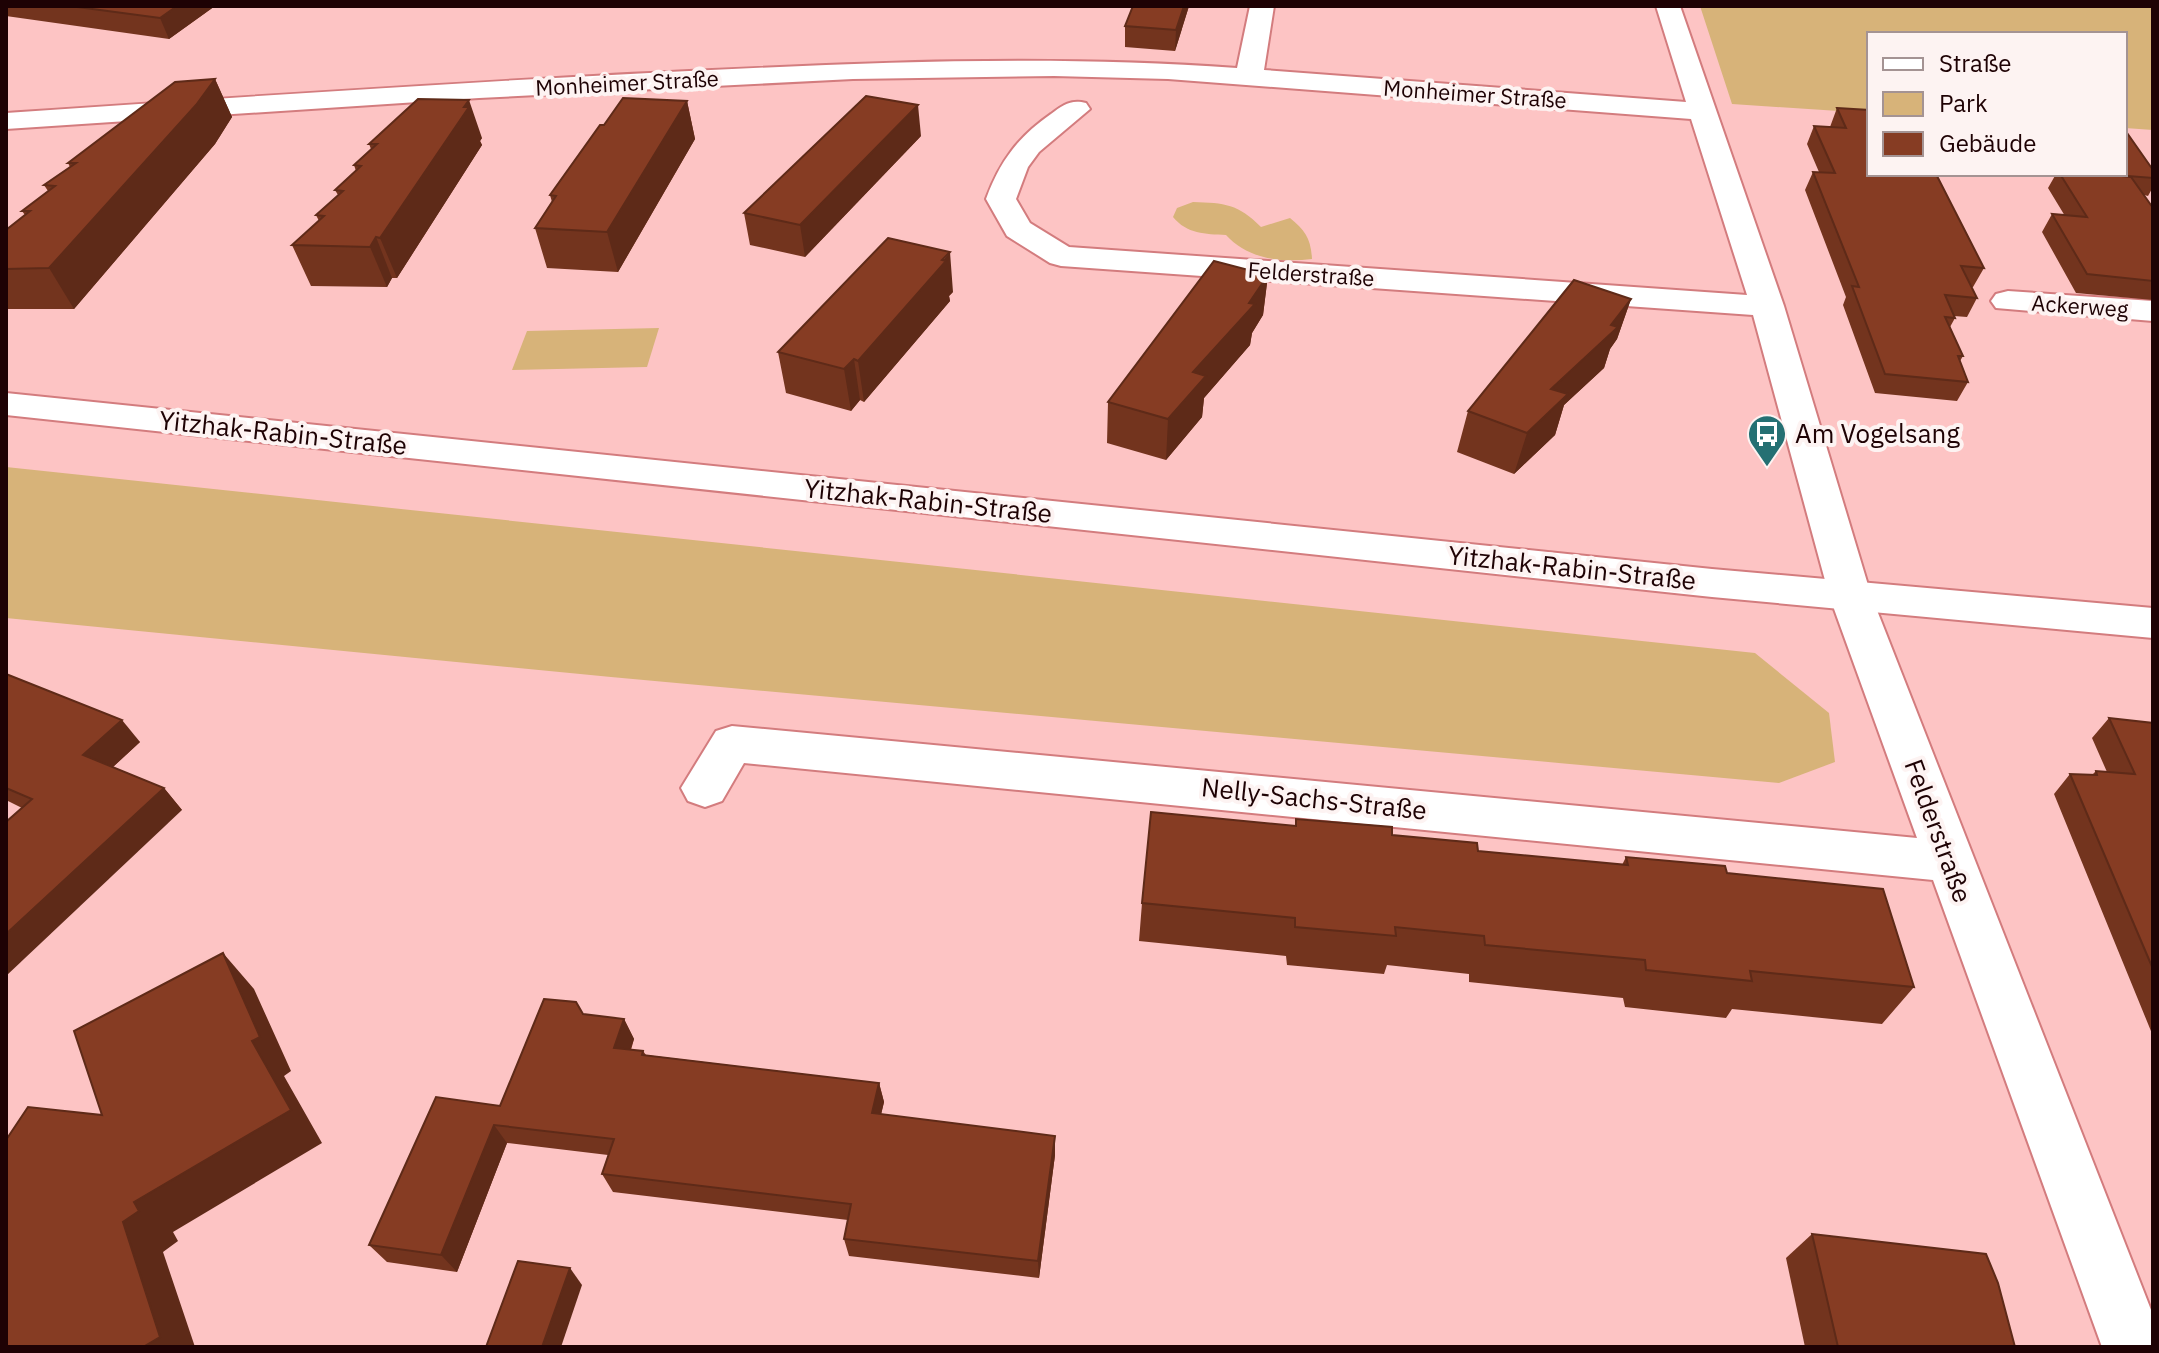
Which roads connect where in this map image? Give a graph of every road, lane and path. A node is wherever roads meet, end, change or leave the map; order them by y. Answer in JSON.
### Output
{"nodes":[{"id":1,"x":1262,"y":6,"type":"edge"},
{"id":2,"x":1668,"y":6,"type":"edge"},
{"id":3,"x":1249,"y":77,"type":"junction"},
{"id":4,"x":1076,"y":109,"type":"dead end"},
{"id":5,"x":1700,"y":111,"type":"junction"},
{"id":6,"x":6,"y":121,"type":"edge"},
{"id":7,"x":2008,"y":301,"type":"dead end"},
{"id":8,"x":1767,"y":306,"type":"junction"},
{"id":9,"x":2153,"y":311,"type":"edge"},
{"id":10,"x":6,"y":404,"type":"edge"},
{"id":11,"x":1850,"y":595,"type":"junction"},
{"id":12,"x":2153,"y":623,"type":"edge"},
{"id":13,"x":705,"y":788,"type":"dead end"},
{"id":14,"x":1948,"y":861,"type":"junction"},
{"id":15,"x":2134,"y":1347,"type":"edge"}],
"edges":[{"from":1,"to":3,"type":"street"},
{"from":2,"to":5,"type":"street","name":"Felderstraße"},
{"from":3,"to":5,"type":"street","name":"Monheimer Straße"},
{"from":3,"to":6,"type":"street","name":"Monheimer Straße"},
{"from":4,"to":8,"type":"street","name":"Felderstraße"},
{"from":5,"to":8,"type":"street","name":"Felderstraße"},
{"from":7,"to":9,"type":"street","name":"Ackerweg"},
{"from":8,"to":11,"type":"street","name":"Felderstraße"},
{"from":10,"to":11,"type":"street","name":"Yitzhak-Rabin-Straße"},
{"from":11,"to":12,"type":"street"},
{"from":11,"to":14,"type":"street","name":"Felderstraße"},
{"from":13,"to":14,"type":"street","name":"Nelly-Sachs-Straße"},
{"from":14,"to":15,"type":"street","name":"Felderstraße"}]}
